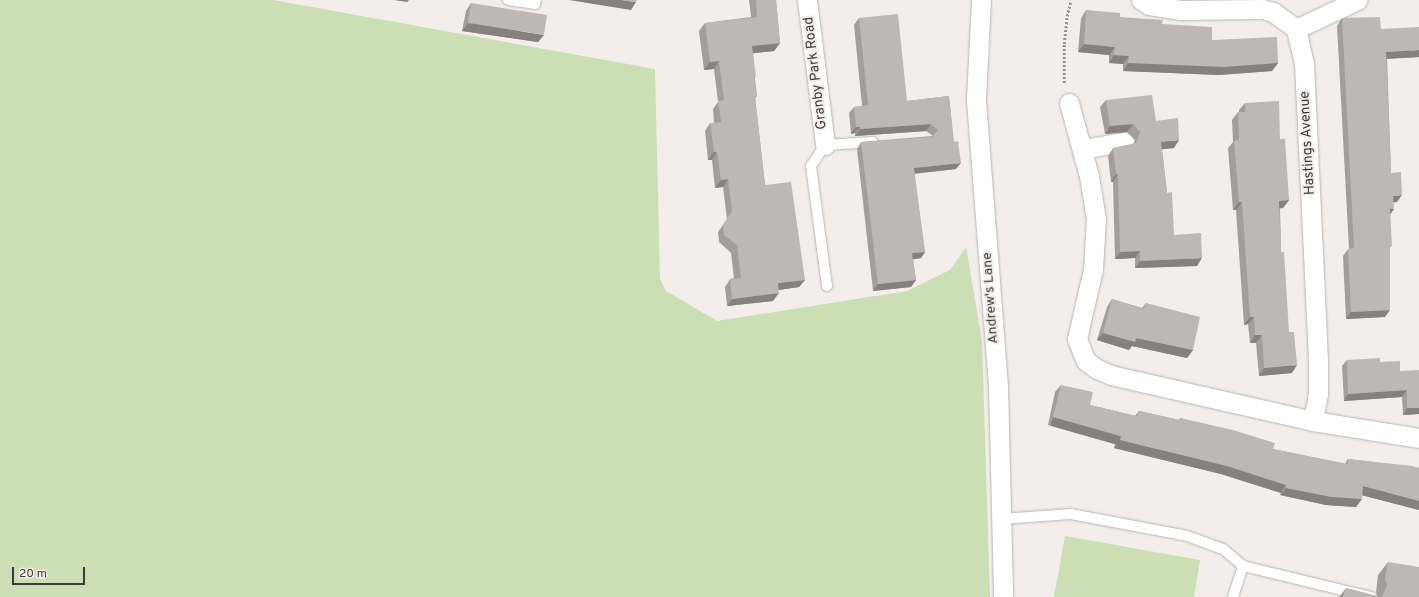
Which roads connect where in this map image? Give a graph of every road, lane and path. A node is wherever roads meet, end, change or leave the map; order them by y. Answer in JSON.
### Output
{"nodes":[{"id":1,"x":508,"y":0,"type":"edge"},
{"id":2,"x":536,"y":0,"type":"edge"},
{"id":3,"x":807,"y":0,"type":"edge"},
{"id":4,"x":981,"y":0,"type":"edge"},
{"id":5,"x":1072,"y":0,"type":"edge"},
{"id":6,"x":1141,"y":0,"type":"edge"},
{"id":7,"x":1353,"y":0,"type":"edge"},
{"id":8,"x":1357,"y":0,"type":"edge"},
{"id":9,"x":1296,"y":29,"type":"junction"},
{"id":10,"x":1069,"y":103,"type":"joint"},
{"id":11,"x":888,"y":140,"type":"edge"},
{"id":12,"x":1124,"y":142,"type":"dead end"},
{"id":13,"x":825,"y":145,"type":"junction"},
{"id":14,"x":1082,"y":149,"type":"junction"},
{"id":15,"x":827,"y":286,"type":"dead end"},
{"id":16,"x":1313,"y":420,"type":"junction"},
{"id":17,"x":1419,"y":438,"type":"edge"},
{"id":18,"x":1001,"y":519,"type":"junction"},
{"id":19,"x":1243,"y":566,"type":"junction"},
{"id":20,"x":1003,"y":597,"type":"edge"},
{"id":21,"x":1232,"y":597,"type":"edge"},
{"id":22,"x":1371,"y":597,"type":"edge"}],
"edges":[{"from":1,"to":2,"type":"lane"},
{"from":3,"to":13,"type":"street","name":"Granby Park Road"},
{"from":4,"to":18,"type":"street","name":"Andrew's Lane"},
{"from":5,"to":10,"type":"path"},
{"from":6,"to":9,"type":"street"},
{"from":7,"to":8,"type":"street"},
{"from":7,"to":9,"type":"street"},
{"from":9,"to":16,"type":"street","name":"Hastings Avenue"},
{"from":10,"to":14,"type":"street"},
{"from":11,"to":13,"type":"lane"},
{"from":12,"to":14,"type":"street"},
{"from":13,"to":15,"type":"lane"},
{"from":14,"to":16,"type":"street"},
{"from":16,"to":17,"type":"street"},
{"from":18,"to":19,"type":"lane"},
{"from":18,"to":20,"type":"street","name":"Andrew's Lane"},
{"from":19,"to":21,"type":"lane"},
{"from":19,"to":22,"type":"lane"}]}
